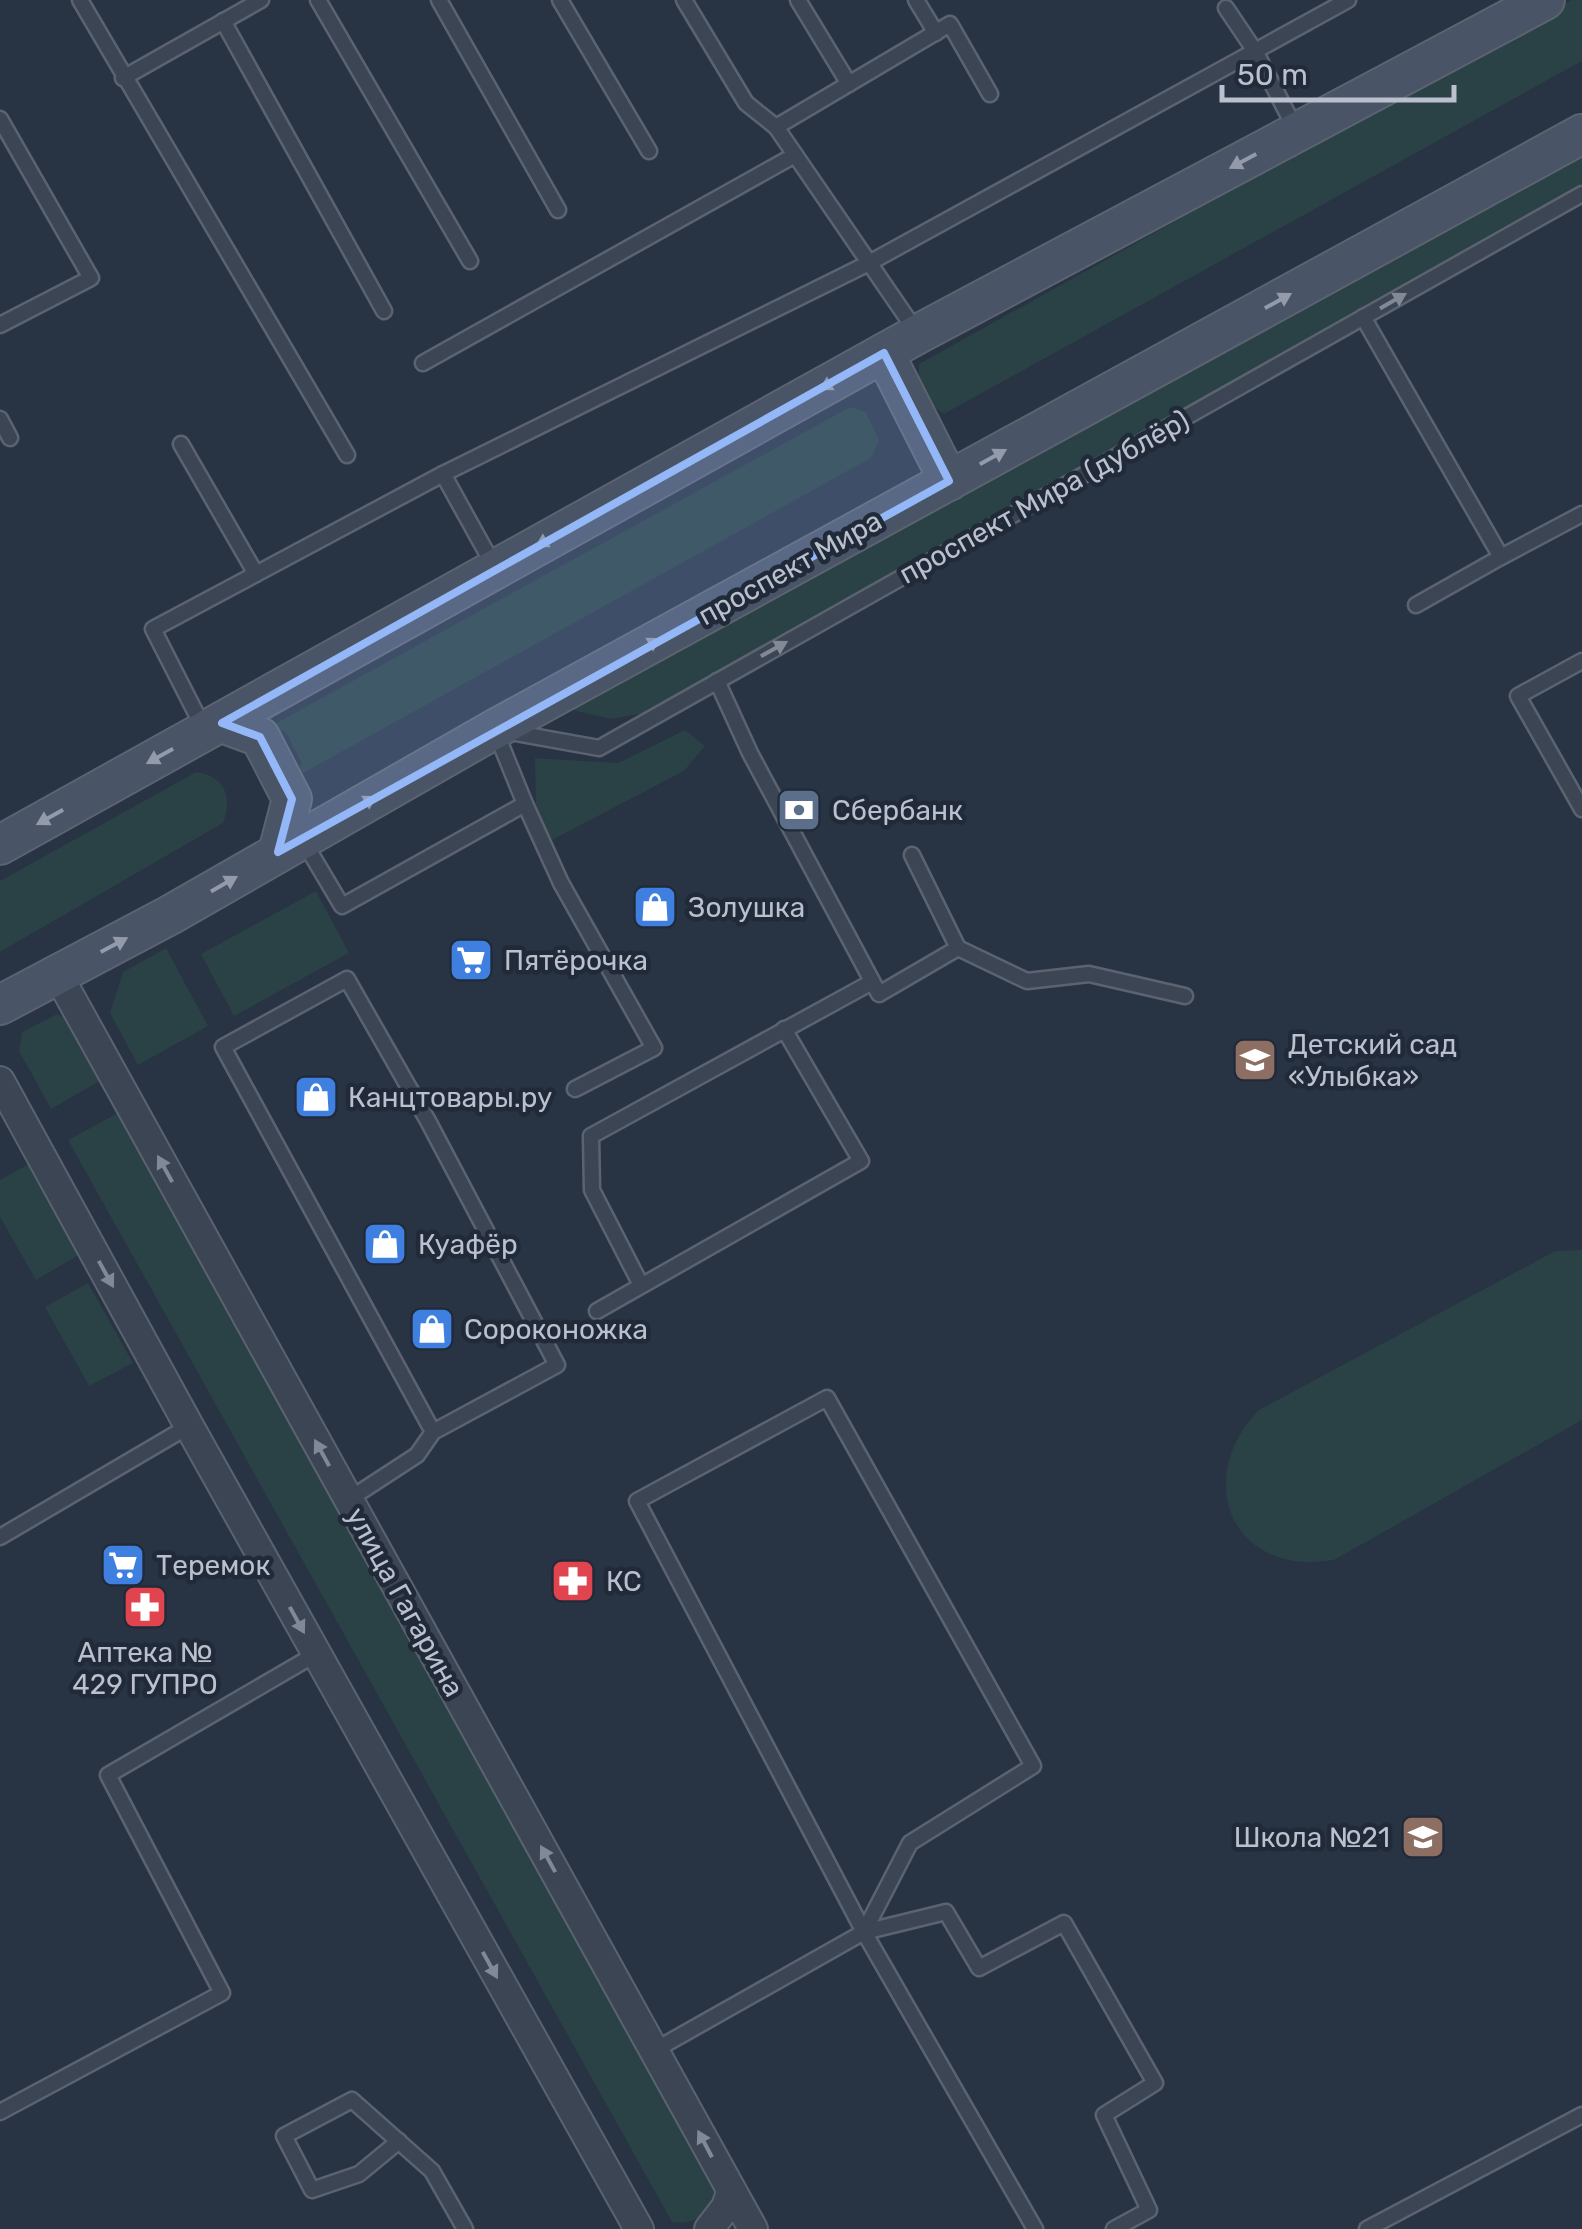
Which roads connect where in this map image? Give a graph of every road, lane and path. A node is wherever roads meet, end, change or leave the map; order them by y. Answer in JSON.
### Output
{"nodes":[{"id":1,"x":80,"y":0,"type":"edge"},
{"id":2,"x":261,"y":0,"type":"edge"},
{"id":3,"x":318,"y":0,"type":"edge"},
{"id":4,"x":439,"y":0,"type":"edge"},
{"id":5,"x":560,"y":0,"type":"edge"},
{"id":6,"x":684,"y":0,"type":"edge"},
{"id":7,"x":798,"y":0,"type":"edge"},
{"id":8,"x":916,"y":0,"type":"edge"},
{"id":9,"x":1348,"y":0,"type":"edge"},
{"id":10,"x":1530,"y":4,"type":"edge"},
{"id":11,"x":1226,"y":8,"type":"dead end"},
{"id":12,"x":223,"y":22,"type":"junction"},
{"id":13,"x":936,"y":33,"type":"junction"},
{"id":14,"x":1255,"y":51,"type":"junction"},
{"id":15,"x":123,"y":78,"type":"junction"},
{"id":16,"x":850,"y":84,"type":"junction"},
{"id":17,"x":990,"y":94,"type":"dead end"},
{"id":18,"x":0,"y":119,"type":"edge"},
{"id":19,"x":776,"y":128,"type":"junction"},
{"id":20,"x":1297,"y":132,"type":"junction"},
{"id":21,"x":1582,"y":134,"type":"edge"},
{"id":22,"x":649,"y":151,"type":"dead end"},
{"id":23,"x":794,"y":154,"type":"junction"},
{"id":24,"x":1582,"y":194,"type":"edge"},
{"id":25,"x":558,"y":210,"type":"dead end"},
{"id":26,"x":470,"y":261,"type":"dead end"},
{"id":27,"x":869,"y":262,"type":"junction"},
{"id":28,"x":384,"y":312,"type":"dead end"},
{"id":29,"x":1363,"y":318,"type":"junction"},
{"id":30,"x":0,"y":325,"type":"edge"},
{"id":31,"x":918,"y":334,"type":"junction"},
{"id":32,"x":884,"y":353,"type":"junction"},
{"id":33,"x":423,"y":363,"type":"dead end"},
{"id":34,"x":0,"y":419,"type":"edge"},
{"id":35,"x":10,"y":438,"type":"dead end"},
{"id":36,"x":180,"y":444,"type":"dead end"},
{"id":37,"x":347,"y":455,"type":"dead end"},
{"id":38,"x":443,"y":474,"type":"junction"},
{"id":39,"x":949,"y":481,"type":"junction"},
{"id":40,"x":1582,"y":514,"type":"edge"},
{"id":41,"x":1501,"y":556,"type":"junction"},
{"id":42,"x":496,"y":568,"type":"junction"},
{"id":43,"x":256,"y":574,"type":"junction"},
{"id":44,"x":1416,"y":605,"type":"dead end"},
{"id":45,"x":1582,"y":661,"type":"edge"},
{"id":46,"x":717,"y":681,"type":"junction"},
{"id":47,"x":214,"y":727,"type":"junction"},
{"id":48,"x":495,"y":730,"type":"junction"},
{"id":49,"x":525,"y":804,"type":"junction"},
{"id":50,"x":1582,"y":809,"type":"edge"},
{"id":51,"x":0,"y":844,"type":"edge"},
{"id":52,"x":290,"y":845,"type":"junction"},
{"id":53,"x":912,"y":856,"type":"dead end"},
{"id":54,"x":958,"y":948,"type":"junction"},
{"id":55,"x":58,"y":975,"type":"junction"},
{"id":56,"x":872,"y":982,"type":"junction"},
{"id":57,"x":1186,"y":996,"type":"dead end"},
{"id":58,"x":0,"y":1005,"type":"edge"},
{"id":59,"x":784,"y":1029,"type":"junction"},
{"id":60,"x":0,"y":1081,"type":"edge"},
{"id":61,"x":575,"y":1089,"type":"dead end"},
{"id":62,"x":641,"y":1286,"type":"junction"},
{"id":63,"x":597,"y":1311,"type":"dead end"},
{"id":64,"x":189,"y":1426,"type":"junction"},
{"id":65,"x":433,"y":1432,"type":"junction"},
{"id":66,"x":348,"y":1500,"type":"junction"},
{"id":67,"x":0,"y":1537,"type":"edge"},
{"id":68,"x":316,"y":1654,"type":"junction"},
{"id":69,"x":864,"y":1932,"type":"junction"},
{"id":70,"x":655,"y":2050,"type":"junction"},
{"id":71,"x":0,"y":2112,"type":"edge"},
{"id":72,"x":1582,"y":2115,"type":"edge"},
{"id":73,"x":398,"y":2141,"type":"junction"},
{"id":74,"x":731,"y":2192,"type":"junction"},
{"id":75,"x":465,"y":2229,"type":"edge"},
{"id":76,"x":639,"y":2229,"type":"edge"},
{"id":77,"x":709,"y":2229,"type":"edge"},
{"id":78,"x":753,"y":2229,"type":"edge"},
{"id":79,"x":1035,"y":2229,"type":"edge"},
{"id":80,"x":1114,"y":2229,"type":"edge"},
{"id":81,"x":1367,"y":2229,"type":"edge"}],
"edges":[{"from":1,"to":15,"type":"lane"},
{"from":2,"to":12,"type":"lane"},
{"from":3,"to":26,"type":"lane"},
{"from":4,"to":25,"type":"lane"},
{"from":5,"to":22,"type":"lane"},
{"from":6,"to":19,"type":"lane"},
{"from":7,"to":16,"type":"lane"},
{"from":8,"to":13,"type":"lane"},
{"from":9,"to":14,"type":"lane"},
{"from":10,"to":20,"type":"main road"},
{"from":11,"to":14,"type":"lane"},
{"from":12,"to":15,"type":"lane"},
{"from":12,"to":28,"type":"lane"},
{"from":13,"to":16,"type":"lane"},
{"from":13,"to":17,"type":"lane"},
{"from":14,"to":20,"type":"lane"},
{"from":14,"to":27,"type":"lane"},
{"from":15,"to":37,"type":"lane"},
{"from":16,"to":19,"type":"lane"},
{"from":18,"to":30,"type":"lane"},
{"from":19,"to":23,"type":"lane"},
{"from":20,"to":31,"type":"main road","one_way":true},
{"from":39,"to":21,"type":"main road","name":"проспект Мира","one_way":true},
{"from":23,"to":27,"type":"lane"},
{"from":23,"to":33,"type":"lane"},
{"from":29,"to":24,"type":"lane","name":"проспект Мира (дублёр)","one_way":true},
{"from":27,"to":31,"type":"lane"},
{"from":27,"to":38,"type":"lane"},
{"from":29,"to":41,"type":"lane"},
{"from":46,"to":29,"type":"lane","name":"проспект Мира (дублёр)","one_way":true},
{"from":31,"to":32,"type":"main road"},
{"from":32,"to":39,"type":"main road"},
{"from":32,"to":42,"type":"main road","one_way":true},
{"from":34,"to":35,"type":"lane"},
{"from":36,"to":43,"type":"lane"},
{"from":38,"to":42,"type":"lane"},
{"from":38,"to":43,"type":"lane"},
{"from":48,"to":39,"type":"main road","name":"проспект Мира","one_way":true},
{"from":40,"to":41,"type":"lane"},
{"from":41,"to":44,"type":"lane"},
{"from":42,"to":47,"type":"main road"},
{"from":43,"to":47,"type":"lane"},
{"from":45,"to":50,"type":"lane"},
{"from":46,"to":48,"type":"lane","name":"проспект Мира (дублёр)"},
{"from":46,"to":56,"type":"lane"},
{"from":47,"to":51,"type":"main road","one_way":true},
{"from":47,"to":52,"type":"main road"},
{"from":48,"to":49,"type":"lane"},
{"from":52,"to":48,"type":"main road","name":"проспект Мира","one_way":true},
{"from":49,"to":52,"type":"lane"},
{"from":49,"to":61,"type":"lane"},
{"from":55,"to":52,"type":"main road","name":"проспект Мира","one_way":true},
{"from":53,"to":54,"type":"lane"},
{"from":54,"to":56,"type":"lane"},
{"from":54,"to":57,"type":"lane"},
{"from":55,"to":58,"type":"main road","name":"проспект Мира"},
{"from":66,"to":55,"type":"street","name":"улица Гагарина","one_way":true},
{"from":56,"to":59,"type":"lane"},
{"from":59,"to":62,"type":"lane"},
{"from":59,"to":62,"type":"lane"},
{"from":60,"to":64,"type":"street","one_way":true},
{"from":62,"to":63,"type":"lane"},
{"from":64,"to":67,"type":"lane"},
{"from":64,"to":68,"type":"street","one_way":true},
{"from":65,"to":65,"type":"lane"},
{"from":65,"to":66,"type":"lane"},
{"from":70,"to":66,"type":"street","name":"улица Гагарина","one_way":true},
{"from":68,"to":71,"type":"lane"},
{"from":68,"to":76,"type":"street","one_way":true},
{"from":69,"to":69,"type":"lane"},
{"from":69,"to":70,"type":"lane"},
{"from":69,"to":79,"type":"lane"},
{"from":69,"to":80,"type":"lane"},
{"from":74,"to":70,"type":"street","name":"улица Гагарина","one_way":true},
{"from":72,"to":81,"type":"lane"},
{"from":73,"to":73,"type":"lane"},
{"from":73,"to":75,"type":"lane"},
{"from":74,"to":77,"type":"street"},
{"from":74,"to":78,"type":"street","name":"улица Гагарина"}]}
